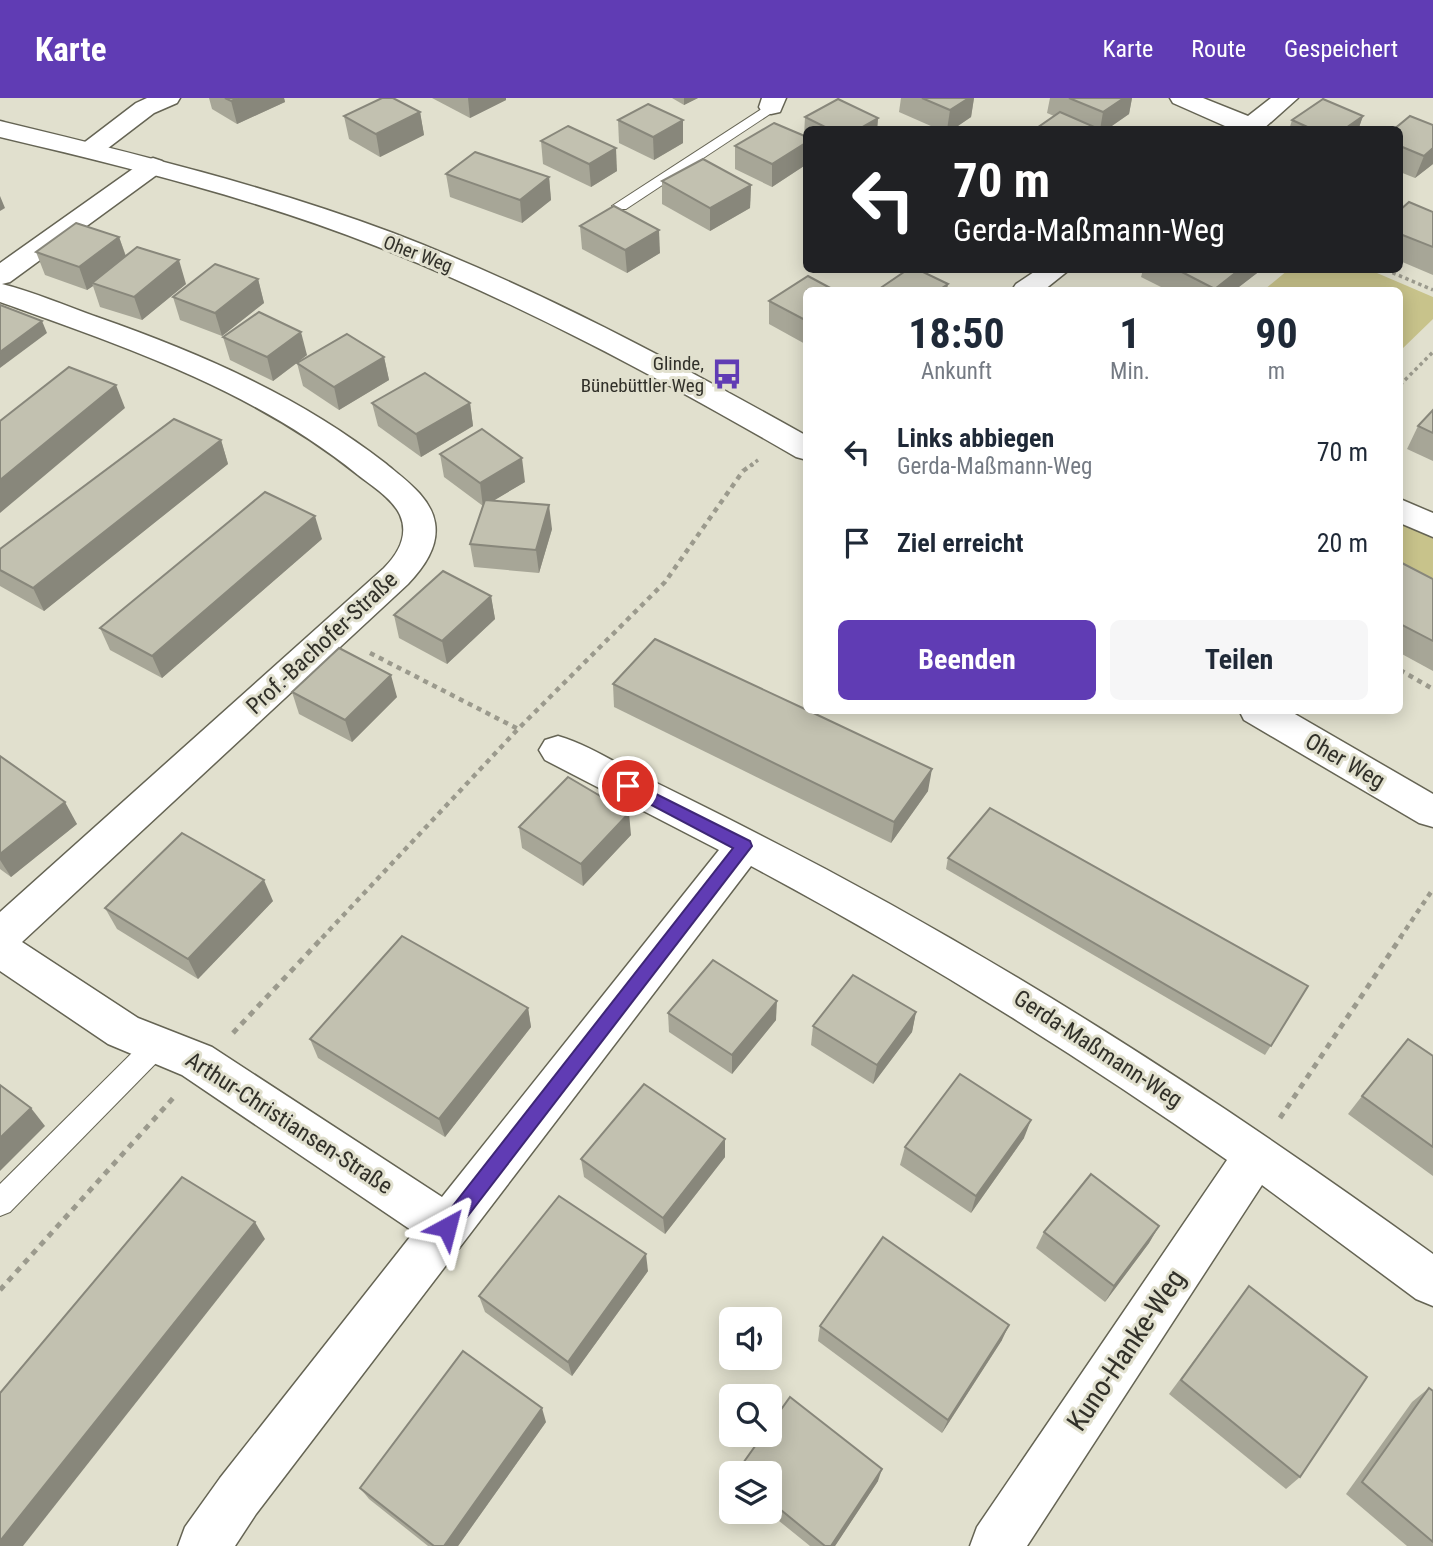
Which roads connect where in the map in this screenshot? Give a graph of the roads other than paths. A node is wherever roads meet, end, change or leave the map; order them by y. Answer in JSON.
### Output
{"nodes":[{"id":1,"x":168,"y":98,"type":"edge"},
{"id":2,"x":1182,"y":98,"type":"edge"},
{"id":3,"x":1286,"y":98,"type":"edge"},
{"id":4,"x":772,"y":103,"type":"edge"},
{"id":5,"x":1244,"y":126,"type":"edge"},
{"id":6,"x":1251,"y":126,"type":"edge"},
{"id":7,"x":0,"y":130,"type":"edge"},
{"id":8,"x":90,"y":150,"type":"junction"},
{"id":9,"x":153,"y":166,"type":"junction"},
{"id":10,"x":620,"y":206,"type":"edge"},
{"id":11,"x":1051,"y":273,"type":"edge"},
{"id":12,"x":0,"y":276,"type":"edge"},
{"id":13,"x":1031,"y":287,"type":"edge"},
{"id":14,"x":0,"y":292,"type":"edge"},
{"id":15,"x":799,"y":444,"type":"edge"},
{"id":16,"x":1403,"y":511,"type":"edge"},
{"id":17,"x":1433,"y":526,"type":"edge"},
{"id":18,"x":1264,"y":714,"type":"edge"},
{"id":19,"x":558,"y":750,"type":"road end"},
{"id":20,"x":1433,"y":812,"type":"edge"},
{"id":21,"x":744,"y":846,"type":"junction"},
{"id":22,"x":0,"y":937,"type":"edge"},
{"id":23,"x":0,"y":949,"type":"edge"},
{"id":24,"x":157,"y":1045,"type":"junction"},
{"id":25,"x":1257,"y":1154,"type":"junction"},
{"id":26,"x":0,"y":1203,"type":"edge"},
{"id":27,"x":447,"y":1227,"type":"junction"},
{"id":28,"x":1433,"y":1283,"type":"edge"},
{"id":29,"x":204,"y":1546,"type":"edge"},
{"id":30,"x":996,"y":1546,"type":"edge"}],
"edges":[{"from":1,"to":8,"type":"street"},
{"from":2,"to":5,"type":"street"},
{"from":3,"to":6,"type":"street"},
{"from":4,"to":10,"type":"lane"},
{"from":7,"to":8,"type":"street","name":"Oher Weg"},
{"from":8,"to":9,"type":"street","name":"Oher Weg"},
{"from":9,"to":12,"type":"street"},
{"from":9,"to":15,"type":"street","name":"Oher Weg"},
{"from":11,"to":13,"type":"street"},
{"from":14,"to":22,"type":"street","name":"Prof.-Bachofer-Straße"},
{"from":16,"to":17,"type":"street"},
{"from":18,"to":20,"type":"street","name":"Oher Weg"},
{"from":19,"to":21,"type":"street","name":"Gerda-Maßmann-Weg"},
{"from":21,"to":25,"type":"street","name":"Gerda-Maßmann-Weg"},
{"from":21,"to":27,"type":"street"},
{"from":23,"to":24,"type":"street","name":"Arthur-Christiansen-Straße"},
{"from":24,"to":26,"type":"lane"},
{"from":24,"to":27,"type":"street","name":"Arthur-Christiansen-Straße"},
{"from":25,"to":28,"type":"street","name":"Gerda-Maßmann-Weg"},
{"from":25,"to":30,"type":"street","name":"Kuno-Hanke-Weg"},
{"from":27,"to":29,"type":"street"}]}
